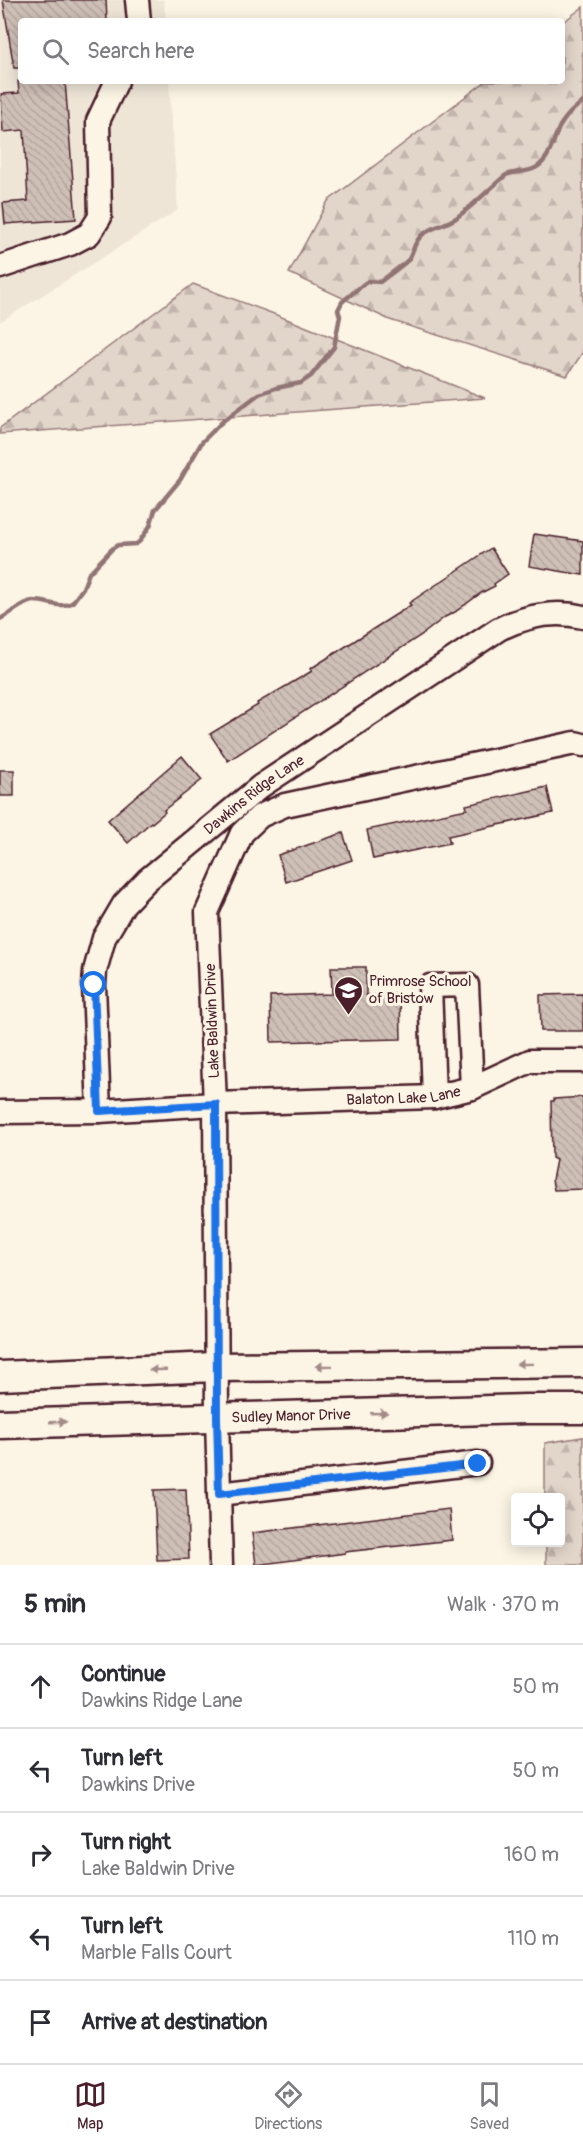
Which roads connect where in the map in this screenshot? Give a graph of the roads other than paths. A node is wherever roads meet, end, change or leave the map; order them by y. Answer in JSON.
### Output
{"nodes":[{"id":1,"x":137,"y":0,"type":"edge"},
{"id":2,"x":139,"y":18,"type":"edge"},
{"id":3,"x":116,"y":84,"type":"edge"},
{"id":4,"x":0,"y":267,"type":"edge"},
{"id":5,"x":583,"y":618,"type":"edge"},
{"id":6,"x":580,"y":738,"type":"edge"},
{"id":7,"x":583,"y":1060,"type":"edge"},
{"id":8,"x":472,"y":1088,"type":"junction"},
{"id":9,"x":434,"y":1097,"type":"junction"},
{"id":10,"x":216,"y":1104,"type":"junction"},
{"id":11,"x":99,"y":1111,"type":"junction"},
{"id":12,"x":0,"y":1112,"type":"edge"},
{"id":13,"x":583,"y":1363,"type":"edge"},
{"id":14,"x":216,"y":1368,"type":"junction"},
{"id":15,"x":0,"y":1376,"type":"edge"},
{"id":16,"x":583,"y":1409,"type":"edge"},
{"id":17,"x":217,"y":1418,"type":"junction"},
{"id":18,"x":0,"y":1424,"type":"edge"},
{"id":19,"x":478,"y":1464,"type":"dead end"},
{"id":20,"x":219,"y":1494,"type":"junction"},
{"id":21,"x":221,"y":1565,"type":"edge"}],
"edges":[{"from":1,"to":2,"type":"street"},
{"from":3,"to":4,"type":"street"},
{"from":5,"to":11,"type":"street","name":"Dawkins Ridge Lane"},
{"from":6,"to":10,"type":"street","name":"Lake Baldwin Drive"},
{"from":7,"to":8,"type":"street","name":"Balaton Lake Lane"},
{"from":8,"to":9,"type":"street","name":"Balaton Lake Lane"},
{"from":8,"to":9,"type":"street"},
{"from":9,"to":10,"type":"street","name":"Balaton Lake Lane"},
{"from":10,"to":11,"type":"street","name":"Balaton Lake Lane"},
{"from":10,"to":14,"type":"street","name":"Lake Baldwin Drive"},
{"from":11,"to":12,"type":"street","name":"Balaton Lake Lane"},
{"from":13,"to":14,"type":"main road","one_way":true},
{"from":14,"to":15,"type":"main road","one_way":true},
{"from":14,"to":17,"type":"street","name":"Lake Baldwin Drive"},
{"from":17,"to":16,"type":"main road","name":"Sudley Manor Drive","one_way":true},
{"from":18,"to":17,"type":"main road","name":"Sudley Manor Drive","one_way":true},
{"from":17,"to":20,"type":"street","name":"Lake Baldwin Drive"},
{"from":19,"to":20,"type":"street"},
{"from":20,"to":21,"type":"street","name":"Lake Baldwin Drive"}]}
